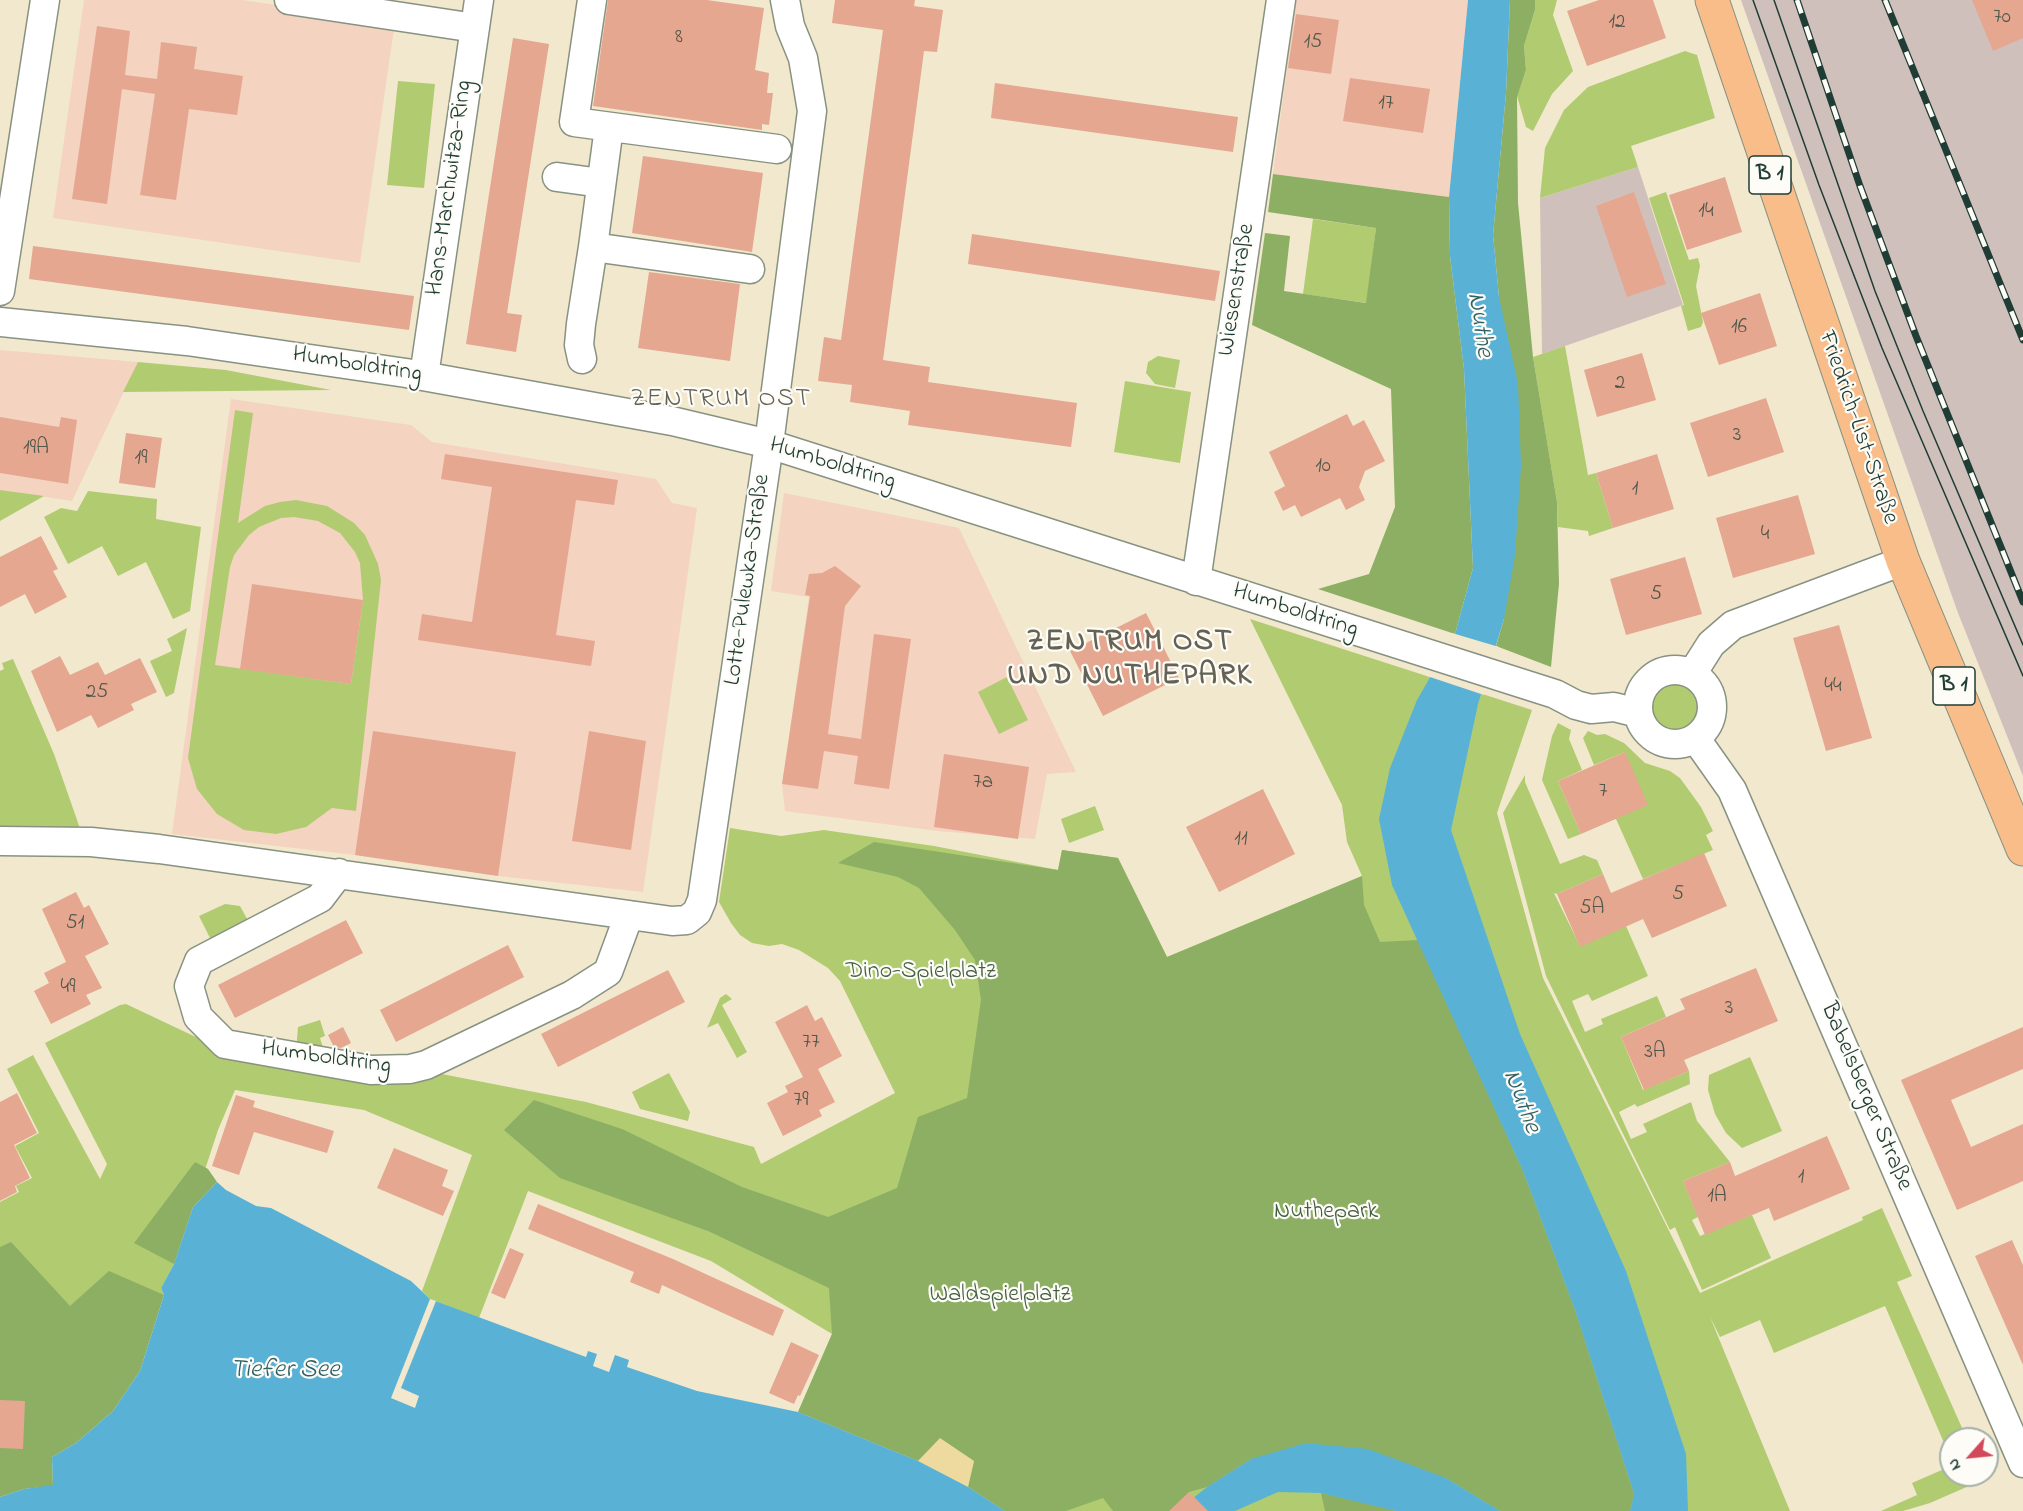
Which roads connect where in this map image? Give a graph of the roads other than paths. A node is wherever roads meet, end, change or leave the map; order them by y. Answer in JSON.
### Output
{"nodes":[{"id":1,"x":45,"y":0,"type":"edge"},
{"id":2,"x":290,"y":0,"type":"edge"},
{"id":3,"x":479,"y":0,"type":"edge"},
{"id":4,"x":592,"y":0,"type":"edge"},
{"id":5,"x":786,"y":0,"type":"edge"},
{"id":6,"x":1281,"y":0,"type":"edge"},
{"id":7,"x":1712,"y":0,"type":"edge"},
{"id":8,"x":475,"y":28,"type":"junction"},
{"id":9,"x":609,"y":127,"type":"junction"},
{"id":10,"x":777,"y":149,"type":"dead end"},
{"id":11,"x":556,"y":177,"type":"dead end"},
{"id":12,"x":601,"y":183,"type":"junction"},
{"id":13,"x":593,"y":247,"type":"junction"},
{"id":14,"x":750,"y":269,"type":"dead end"},
{"id":15,"x":0,"y":291,"type":"edge"},
{"id":16,"x":0,"y":322,"type":"edge"},
{"id":17,"x":582,"y":359,"type":"dead end"},
{"id":18,"x":424,"y":376,"type":"junction"},
{"id":19,"x":769,"y":444,"type":"junction"},
{"id":20,"x":1903,"y":561,"type":"junction"},
{"id":21,"x":1196,"y":581,"type":"junction"},
{"id":22,"x":1692,"y":674,"type":"junction"},
{"id":23,"x":1638,"y":713,"type":"junction"},
{"id":24,"x":1696,"y":739,"type":"junction"},
{"id":25,"x":0,"y":841,"type":"edge"},
{"id":26,"x":2023,"y":849,"type":"edge"},
{"id":27,"x":339,"y":873,"type":"junction"},
{"id":28,"x":629,"y":915,"type":"junction"},
{"id":29,"x":2023,"y":1462,"type":"edge"}],
"edges":[{"from":1,"to":15,"type":"street"},
{"from":2,"to":8,"type":"street"},
{"from":3,"to":8,"type":"street","name":"Hans-Marchwitza-Ring"},
{"from":4,"to":9,"type":"street"},
{"from":5,"to":19,"type":"street","name":"Lotte-Pulewka-Straße"},
{"from":6,"to":21,"type":"street","name":"Wiesenstraße"},
{"from":7,"to":20,"type":"main road","name":"Friedrich-List-Straße","number":"B 1"},
{"from":8,"to":18,"type":"street","name":"Hans-Marchwitza-Ring"},
{"from":9,"to":10,"type":"street"},
{"from":9,"to":12,"type":"street"},
{"from":11,"to":12,"type":"street"},
{"from":12,"to":13,"type":"street"},
{"from":13,"to":14,"type":"street"},
{"from":13,"to":17,"type":"street"},
{"from":16,"to":18,"type":"street","name":"Humboldtring"},
{"from":18,"to":19,"type":"street","name":"Humboldtring"},
{"from":19,"to":21,"type":"street","name":"Humboldtring"},
{"from":19,"to":28,"type":"street","name":"Lotte-Pulewka-Straße"},
{"from":20,"to":22,"type":"street"},
{"from":20,"to":26,"type":"main road","name":"Friedrich-List-Straße","number":"B 1"},
{"from":21,"to":23,"type":"street","name":"Humboldtring"},
{"from":22,"to":23,"type":"street"},
{"from":22,"to":24,"type":"street"},
{"from":23,"to":24,"type":"street"},
{"from":24,"to":29,"type":"street","name":"Babelsberger Straße"},
{"from":25,"to":27,"type":"street"},
{"from":27,"to":28,"type":"street"},
{"from":27,"to":28,"type":"street","name":"Humboldtring"}]}
